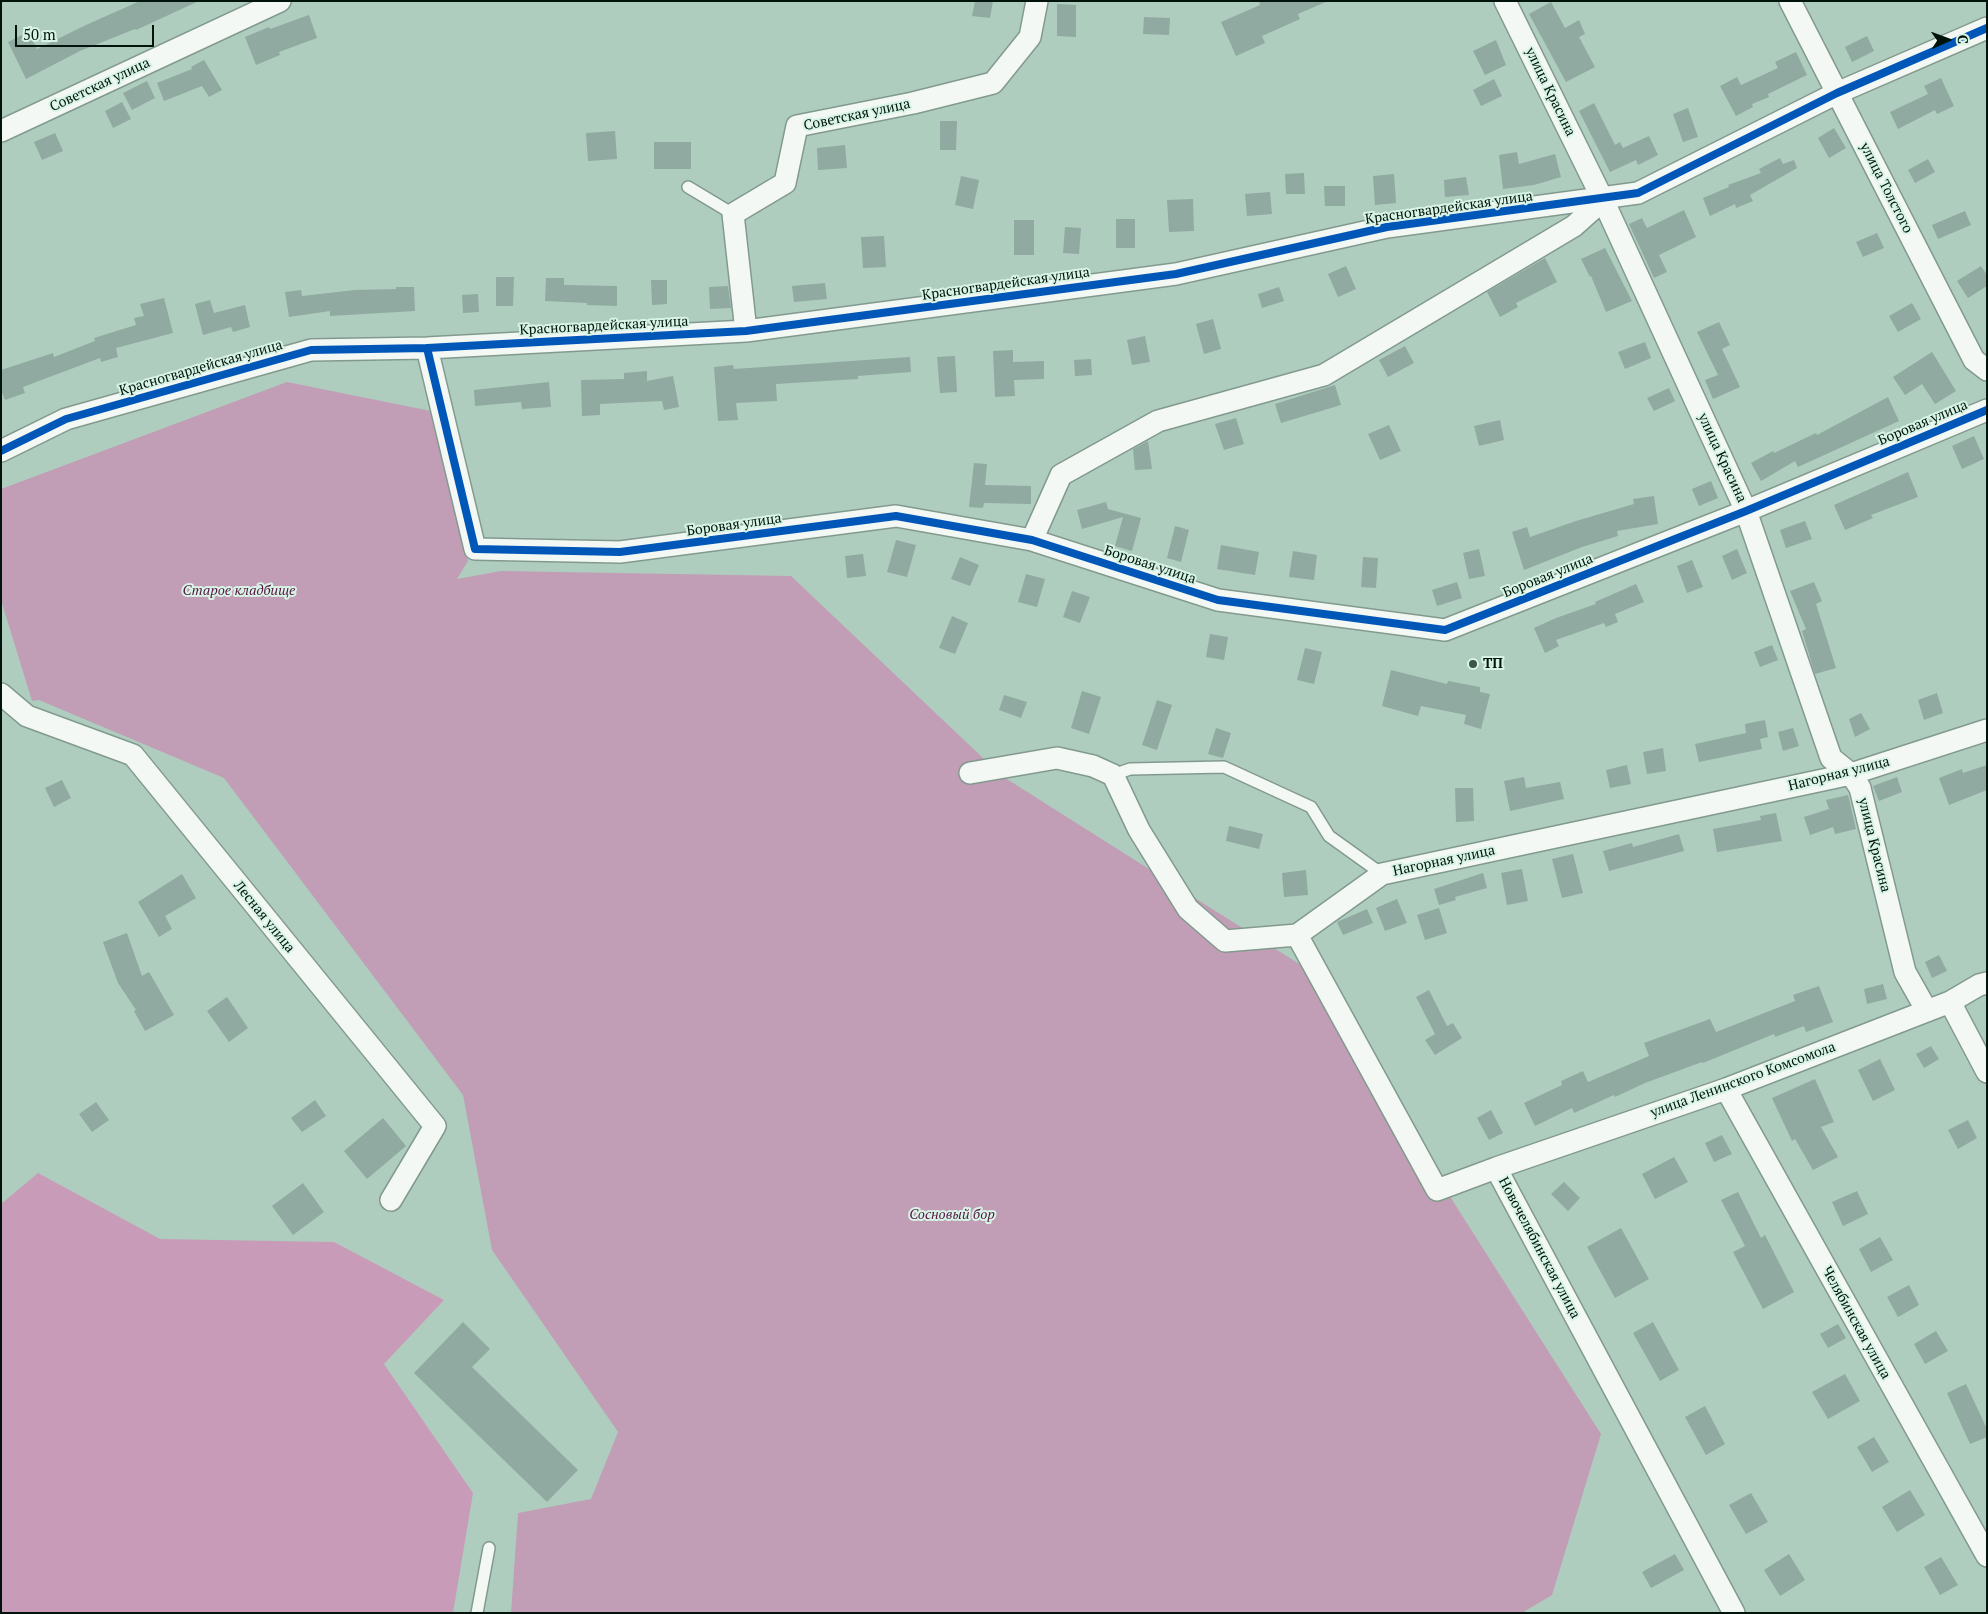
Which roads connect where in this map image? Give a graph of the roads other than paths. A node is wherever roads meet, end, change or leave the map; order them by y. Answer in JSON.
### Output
{"nodes":[{"id":1,"x":280,"y":1,"type":"edge"},
{"id":2,"x":1037,"y":1,"type":"edge"},
{"id":3,"x":1505,"y":1,"type":"edge"},
{"id":4,"x":1790,"y":1,"type":"edge"},
{"id":5,"x":1987,"y":28,"type":"edge"},
{"id":6,"x":1837,"y":93,"type":"junction"},
{"id":7,"x":1,"y":131,"type":"edge"},
{"id":8,"x":688,"y":187,"type":"dead end"},
{"id":9,"x":1603,"y":200,"type":"junction"},
{"id":10,"x":733,"y":214,"type":"junction"},
{"id":11,"x":746,"y":330,"type":"junction"},
{"id":12,"x":427,"y":348,"type":"junction"},
{"id":13,"x":1987,"y":370,"type":"edge"},
{"id":14,"x":1987,"y":410,"type":"edge"},
{"id":15,"x":1,"y":451,"type":"edge"},
{"id":16,"x":1746,"y":511,"type":"junction"},
{"id":17,"x":1032,"y":540,"type":"junction"},
{"id":18,"x":1,"y":694,"type":"edge"},
{"id":19,"x":1987,"y":730,"type":"edge"},
{"id":20,"x":970,"y":773,"type":"dead end"},
{"id":21,"x":1851,"y":774,"type":"junction"},
{"id":22,"x":1112,"y":775,"type":"junction"},
{"id":23,"x":1382,"y":874,"type":"junction"},
{"id":24,"x":1297,"y":935,"type":"junction"},
{"id":25,"x":1987,"y":983,"type":"edge"},
{"id":26,"x":1950,"y":1002,"type":"junction"},
{"id":27,"x":1927,"y":1011,"type":"junction"},
{"id":28,"x":1987,"y":1072,"type":"edge"},
{"id":29,"x":1726,"y":1089,"type":"junction"},
{"id":30,"x":1496,"y":1168,"type":"junction"},
{"id":31,"x":391,"y":1200,"type":"dead end"},
{"id":32,"x":489,"y":1548,"type":"dead end"},
{"id":33,"x":1987,"y":1556,"type":"edge"},
{"id":34,"x":477,"y":1613,"type":"edge"},
{"id":35,"x":1734,"y":1613,"type":"edge"}],
"edges":[{"from":1,"to":7,"type":"street","name":"Советская улица"},
{"from":2,"to":10,"type":"street","name":"Советская улица"},
{"from":3,"to":9,"type":"street","name":"улица Красина"},
{"from":4,"to":6,"type":"street","name":"улица Толстого"},
{"from":5,"to":6,"type":"street","name":"Красногвардейская улица"},
{"from":6,"to":9,"type":"street","name":"Красногвардейская улица"},
{"from":6,"to":13,"type":"street","name":"улица Толстого"},
{"from":8,"to":10,"type":"lane"},
{"from":9,"to":11,"type":"street","name":"Красногвардейская улица"},
{"from":9,"to":16,"type":"street","name":"улица Красина"},
{"from":9,"to":17,"type":"street"},
{"from":10,"to":11,"type":"street"},
{"from":11,"to":12,"type":"street","name":"Красногвардейская улица"},
{"from":12,"to":15,"type":"street","name":"Красногвардейская улица"},
{"from":12,"to":17,"type":"street","name":"Боровая улица"},
{"from":14,"to":16,"type":"street","name":"Боровая улица"},
{"from":16,"to":17,"type":"street","name":"Боровая улица"},
{"from":16,"to":21,"type":"street","name":"улица Красина"},
{"from":18,"to":31,"type":"street","name":"Лесная улица"},
{"from":19,"to":21,"type":"street","name":"Нагорная улица"},
{"from":20,"to":22,"type":"street"},
{"from":21,"to":23,"type":"street","name":"Нагорная улица"},
{"from":21,"to":27,"type":"street","name":"улица Красина"},
{"from":22,"to":23,"type":"lane"},
{"from":22,"to":24,"type":"street"},
{"from":23,"to":24,"type":"street","name":"Нагорная улица"},
{"from":24,"to":30,"type":"street","name":"Новочелябинская улица"},
{"from":25,"to":26,"type":"street","name":"улица Ленинского Комсомола"},
{"from":26,"to":27,"type":"street","name":"улица Ленинского Комсомола"},
{"from":26,"to":28,"type":"street"},
{"from":27,"to":29,"type":"street","name":"улица Ленинского Комсомола"},
{"from":29,"to":30,"type":"street","name":"улица Ленинского Комсомола"},
{"from":29,"to":33,"type":"street","name":"Челябинская улица"},
{"from":30,"to":35,"type":"street","name":"Новочелябинская улица"},
{"from":32,"to":34,"type":"lane"}]}
